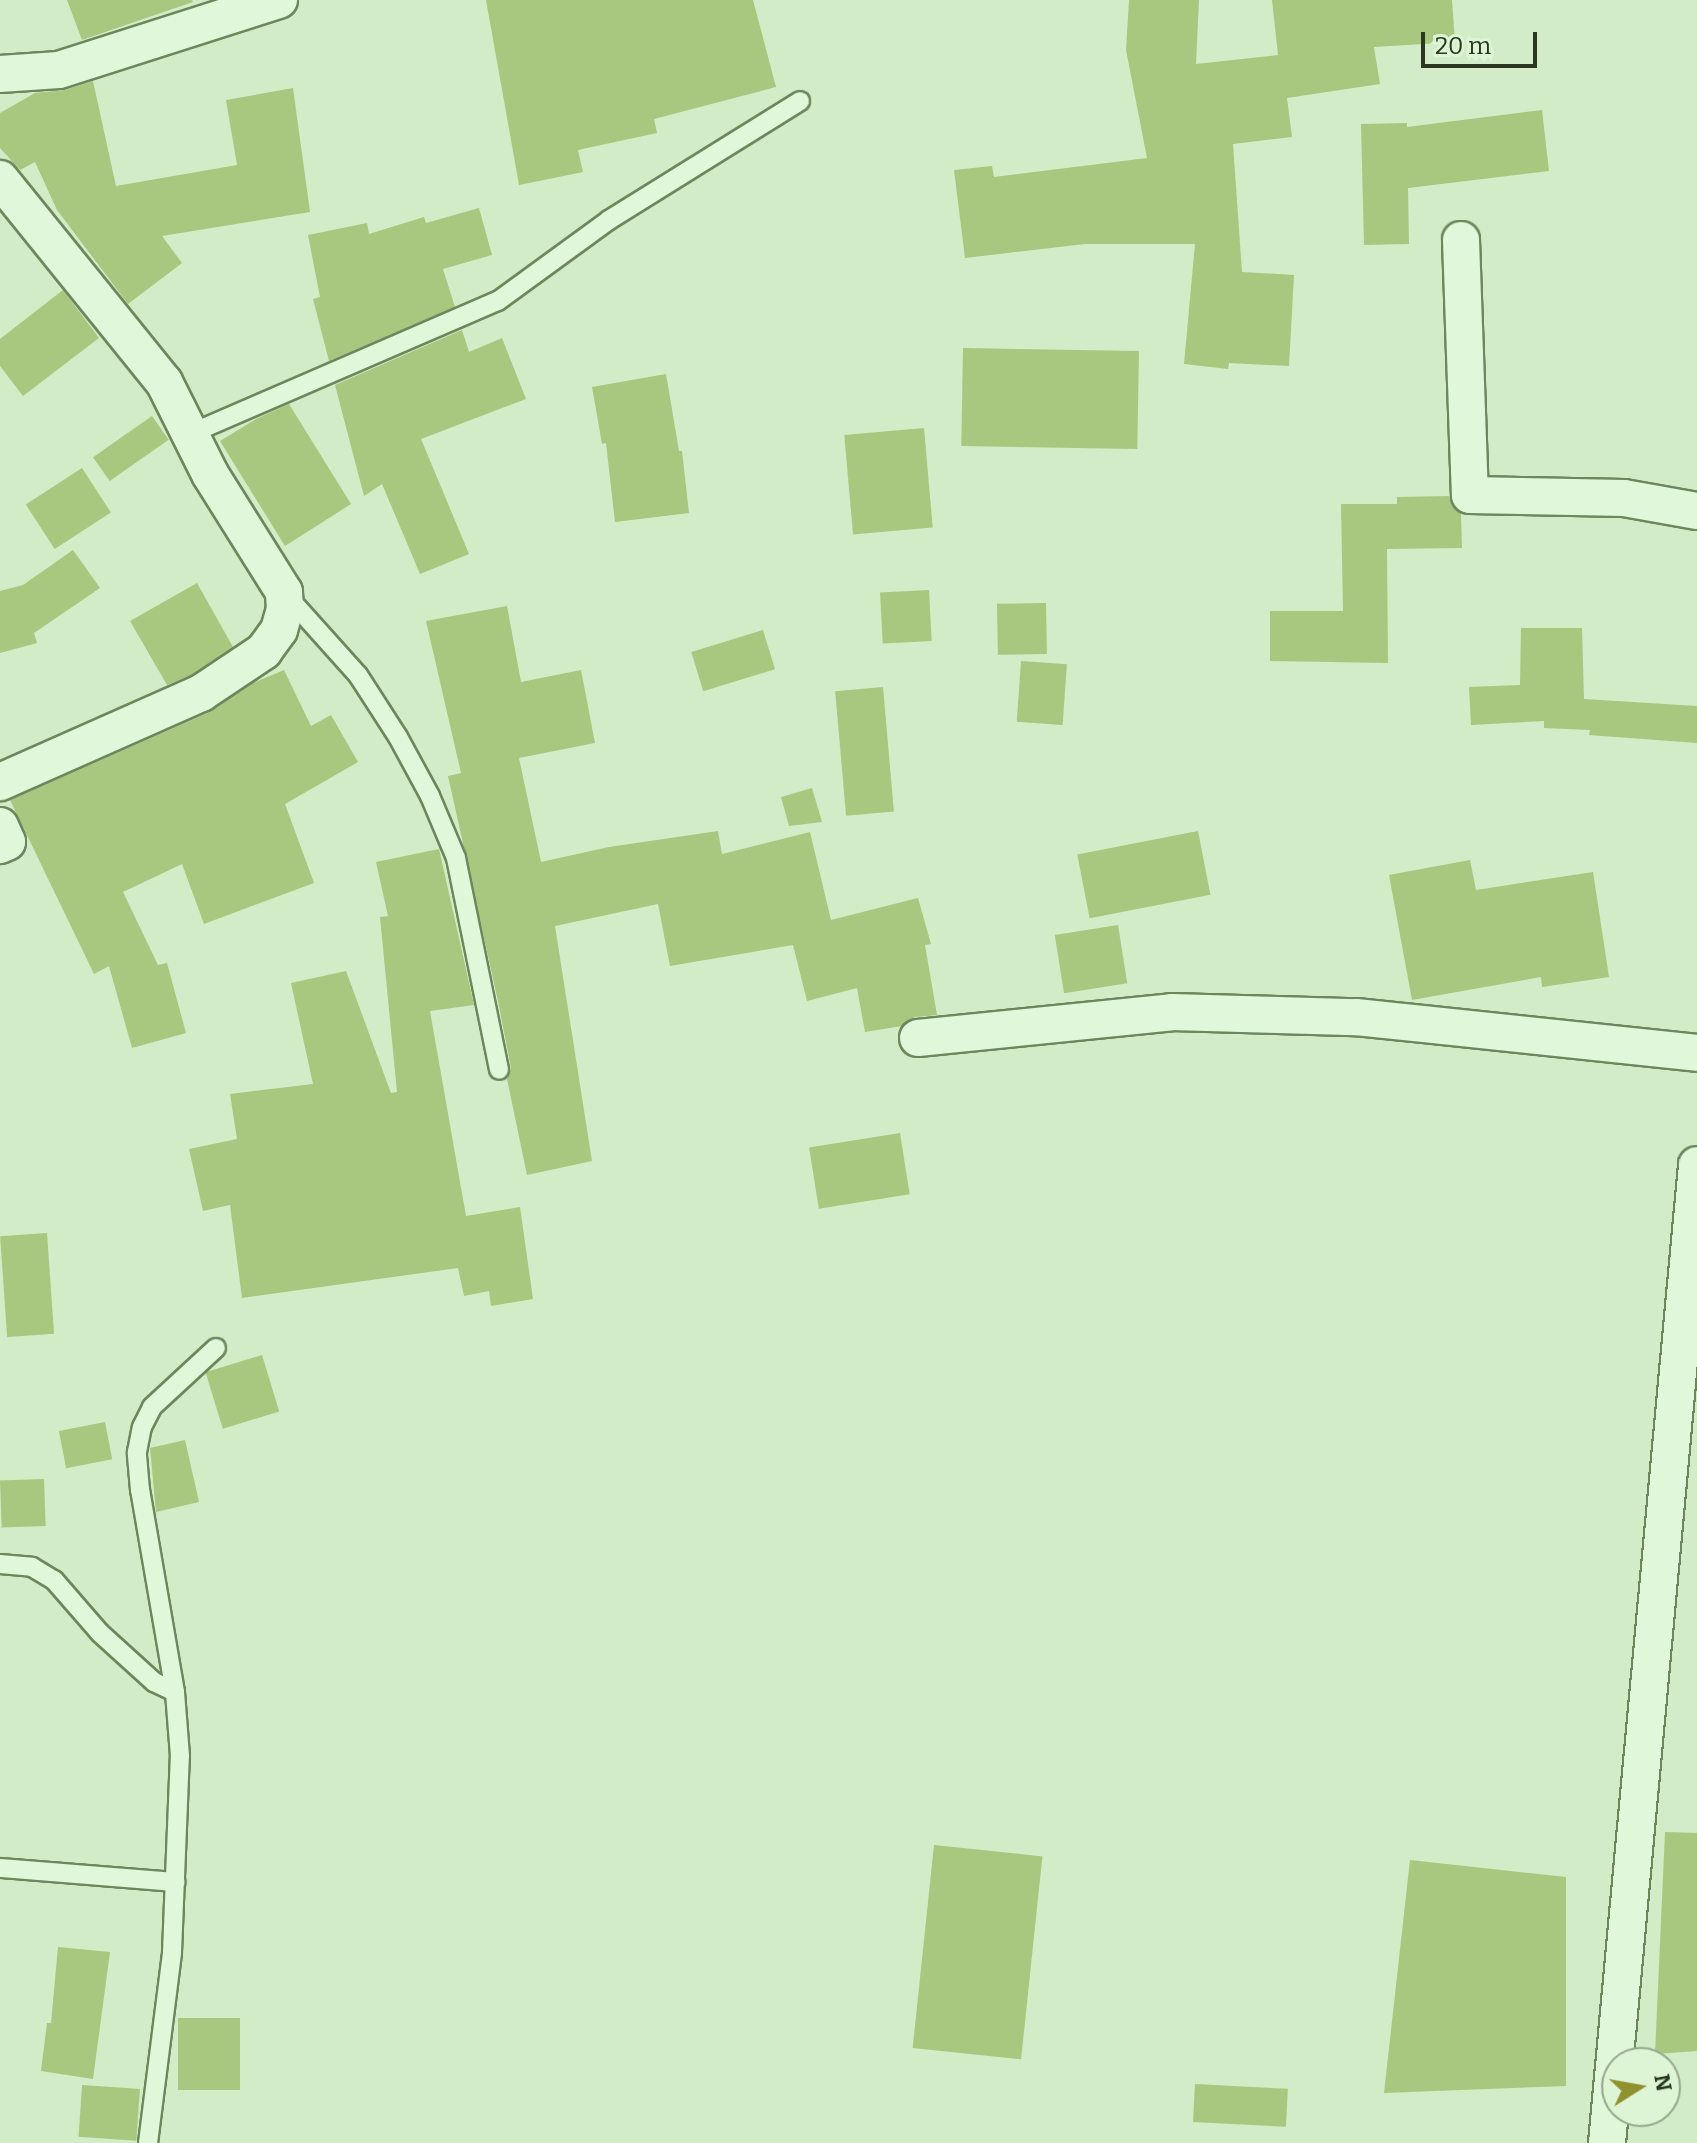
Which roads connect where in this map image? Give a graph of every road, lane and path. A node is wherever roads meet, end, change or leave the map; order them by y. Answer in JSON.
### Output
{"nodes":[{"id":1,"x":279,"y":0,"type":"edge"},
{"id":2,"x":0,"y":74,"type":"edge"},
{"id":3,"x":800,"y":101,"type":"dead end"},
{"id":4,"x":0,"y":179,"type":"edge"},
{"id":5,"x":1461,"y":240,"type":"dead end"},
{"id":6,"x":190,"y":434,"type":"junction"},
{"id":7,"x":1697,"y":511,"type":"edge"},
{"id":8,"x":284,"y":592,"type":"junction"},
{"id":9,"x":0,"y":782,"type":"edge"},
{"id":10,"x":0,"y":826,"type":"edge"},
{"id":11,"x":0,"y":845,"type":"edge"},
{"id":12,"x":918,"y":1038,"type":"dead end"},
{"id":13,"x":1697,"y":1053,"type":"edge"},
{"id":14,"x":499,"y":1070,"type":"dead end"},
{"id":15,"x":1697,"y":1165,"type":"edge"},
{"id":16,"x":216,"y":1348,"type":"dead end"},
{"id":17,"x":0,"y":1564,"type":"edge"},
{"id":18,"x":175,"y":1692,"type":"junction"},
{"id":19,"x":0,"y":1868,"type":"edge"},
{"id":20,"x":175,"y":1882,"type":"junction"},
{"id":21,"x":148,"y":2143,"type":"edge"},
{"id":22,"x":1607,"y":2143,"type":"edge"}],
"edges":[{"from":1,"to":2,"type":"street"},
{"from":3,"to":6,"type":"lane"},
{"from":4,"to":6,"type":"street"},
{"from":5,"to":7,"type":"street"},
{"from":6,"to":8,"type":"street"},
{"from":8,"to":9,"type":"street"},
{"from":8,"to":14,"type":"lane"},
{"from":10,"to":11,"type":"street"},
{"from":12,"to":13,"type":"street"},
{"from":15,"to":22,"type":"street"},
{"from":16,"to":18,"type":"lane"},
{"from":17,"to":18,"type":"lane"},
{"from":18,"to":20,"type":"lane"},
{"from":19,"to":20,"type":"lane"},
{"from":20,"to":21,"type":"lane"}]}
